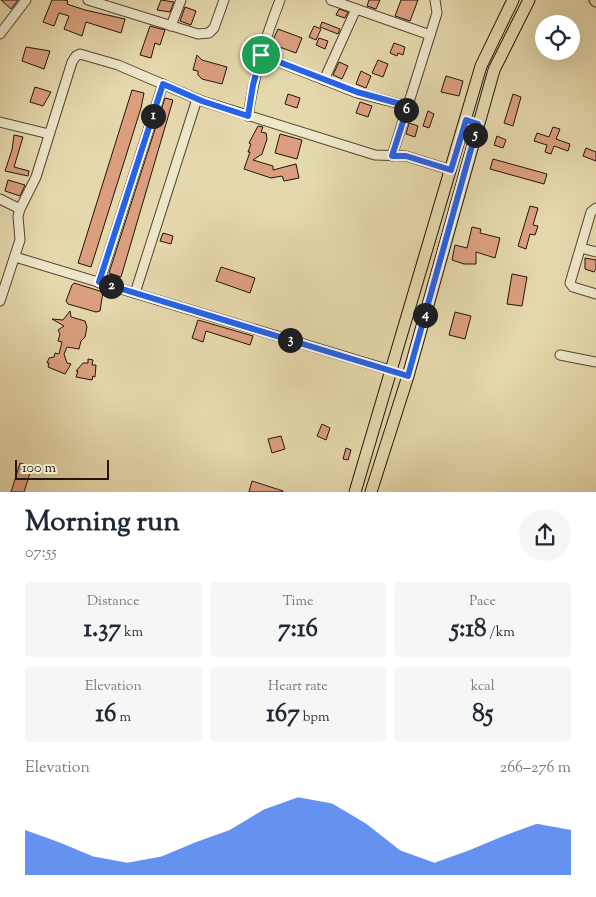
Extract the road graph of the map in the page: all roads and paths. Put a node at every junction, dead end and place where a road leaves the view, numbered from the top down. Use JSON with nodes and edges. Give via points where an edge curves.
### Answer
{"nodes":[{"id":1,"x":26,"y":0,"type":"edge"},
{"id":2,"x":88,"y":0,"type":"edge"},
{"id":3,"x":181,"y":0,"type":"edge"},
{"id":4,"x":224,"y":0,"type":"edge"},
{"id":5,"x":280,"y":0,"type":"edge"},
{"id":6,"x":331,"y":0,"type":"edge"},
{"id":7,"x":435,"y":0,"type":"edge"},
{"id":8,"x":513,"y":0,"type":"edge"},
{"id":9,"x":529,"y":0,"type":"edge"},
{"id":10,"x":507,"y":6,"type":"edge"},
{"id":11,"x":356,"y":9,"type":"junction"},
{"id":12,"x":171,"y":26,"type":"junction"},
{"id":13,"x":0,"y":34,"type":"edge"},
{"id":14,"x":430,"y":35,"type":"junction"},
{"id":15,"x":261,"y":55,"type":"junction"},
{"id":16,"x":324,"y":80,"type":"junction"},
{"id":17,"x":163,"y":84,"type":"junction"},
{"id":18,"x":197,"y":99,"type":"junction"},
{"id":19,"x":408,"y":106,"type":"junction"},
{"id":20,"x":248,"y":116,"type":"junction"},
{"id":21,"x":466,"y":120,"type":"junction"},
{"id":22,"x":0,"y":122,"type":"edge"},
{"id":23,"x":478,"y":124,"type":"junction"},
{"id":24,"x":49,"y":134,"type":"junction"},
{"id":25,"x":392,"y":156,"type":"junction"},
{"id":26,"x":451,"y":170,"type":"junction"},
{"id":27,"x":0,"y":198,"type":"edge"},
{"id":28,"x":20,"y":208,"type":"junction"},
{"id":29,"x":596,"y":208,"type":"edge"},
{"id":30,"x":580,"y":248,"type":"junction"},
{"id":31,"x":596,"y":252,"type":"edge"},
{"id":32,"x":15,"y":257,"type":"junction"},
{"id":33,"x":99,"y":282,"type":"junction"},
{"id":34,"x":135,"y":293,"type":"junction"},
{"id":35,"x":596,"y":294,"type":"edge"},
{"id":36,"x":0,"y":302,"type":"edge"},
{"id":37,"x":560,"y":355,"type":"dead end"},
{"id":38,"x":596,"y":362,"type":"edge"},
{"id":39,"x":393,"y":371,"type":"junction"},
{"id":40,"x":408,"y":376,"type":"junction"},
{"id":41,"x":355,"y":492,"type":"edge"},
{"id":42,"x":371,"y":492,"type":"edge"}],
"edges":[{"from":1,"to":13,"type":"street"},
{"from":2,"to":12,"type":"street"},
{"from":3,"to":12,"type":"street"},
{"from":4,"to":12,"type":"street","via":[[209,33],[198,34]]},
{"from":5,"to":15,"type":"street"},
{"from":6,"to":11,"type":"street"},
{"from":7,"to":14,"type":"street","via":[[437,13]]},
{"from":8,"to":10,"type":"main road"},
{"from":9,"to":23,"type":"main road","via":[[494,70]]},
{"from":10,"to":21,"type":"main road","via":[[481,66]]},
{"from":11,"to":14,"type":"street"},
{"from":11,"to":16,"type":"street"},
{"from":14,"to":19,"type":"street"},
{"from":15,"to":16,"type":"street"},
{"from":15,"to":20,"type":"street"},
{"from":16,"to":19,"type":"street"},
{"from":17,"to":18,"type":"street"},
{"from":17,"to":24,"type":"street","via":[[118,65],[80,54],[76,56]]},
{"from":17,"to":33,"type":"street"},
{"from":18,"to":20,"type":"street"},
{"from":18,"to":34,"type":"street"},
{"from":19,"to":25,"type":"street"},
{"from":20,"to":25,"type":"street","via":[[375,155]]},
{"from":21,"to":23,"type":"main road"},
{"from":21,"to":26,"type":"main road"},
{"from":22,"to":24,"type":"street"},
{"from":23,"to":40,"type":"main road"},
{"from":24,"to":28,"type":"street","via":[[36,177]]},
{"from":25,"to":26,"type":"street","via":[[406,156]]},
{"from":26,"to":39,"type":"main road"},
{"from":27,"to":28,"type":"street"},
{"from":28,"to":32,"type":"street","via":[[20,240]]},
{"from":29,"to":30,"type":"street","via":[[591,212]]},
{"from":30,"to":31,"type":"street"},
{"from":30,"to":35,"type":"street","via":[[570,284]]},
{"from":32,"to":33,"type":"street"},
{"from":32,"to":36,"type":"street"},
{"from":33,"to":34,"type":"street"},
{"from":34,"to":39,"type":"street"},
{"from":37,"to":38,"type":"street"},
{"from":39,"to":40,"type":"main road"},
{"from":39,"to":41,"type":"main road"},
{"from":40,"to":42,"type":"main road"}]}
